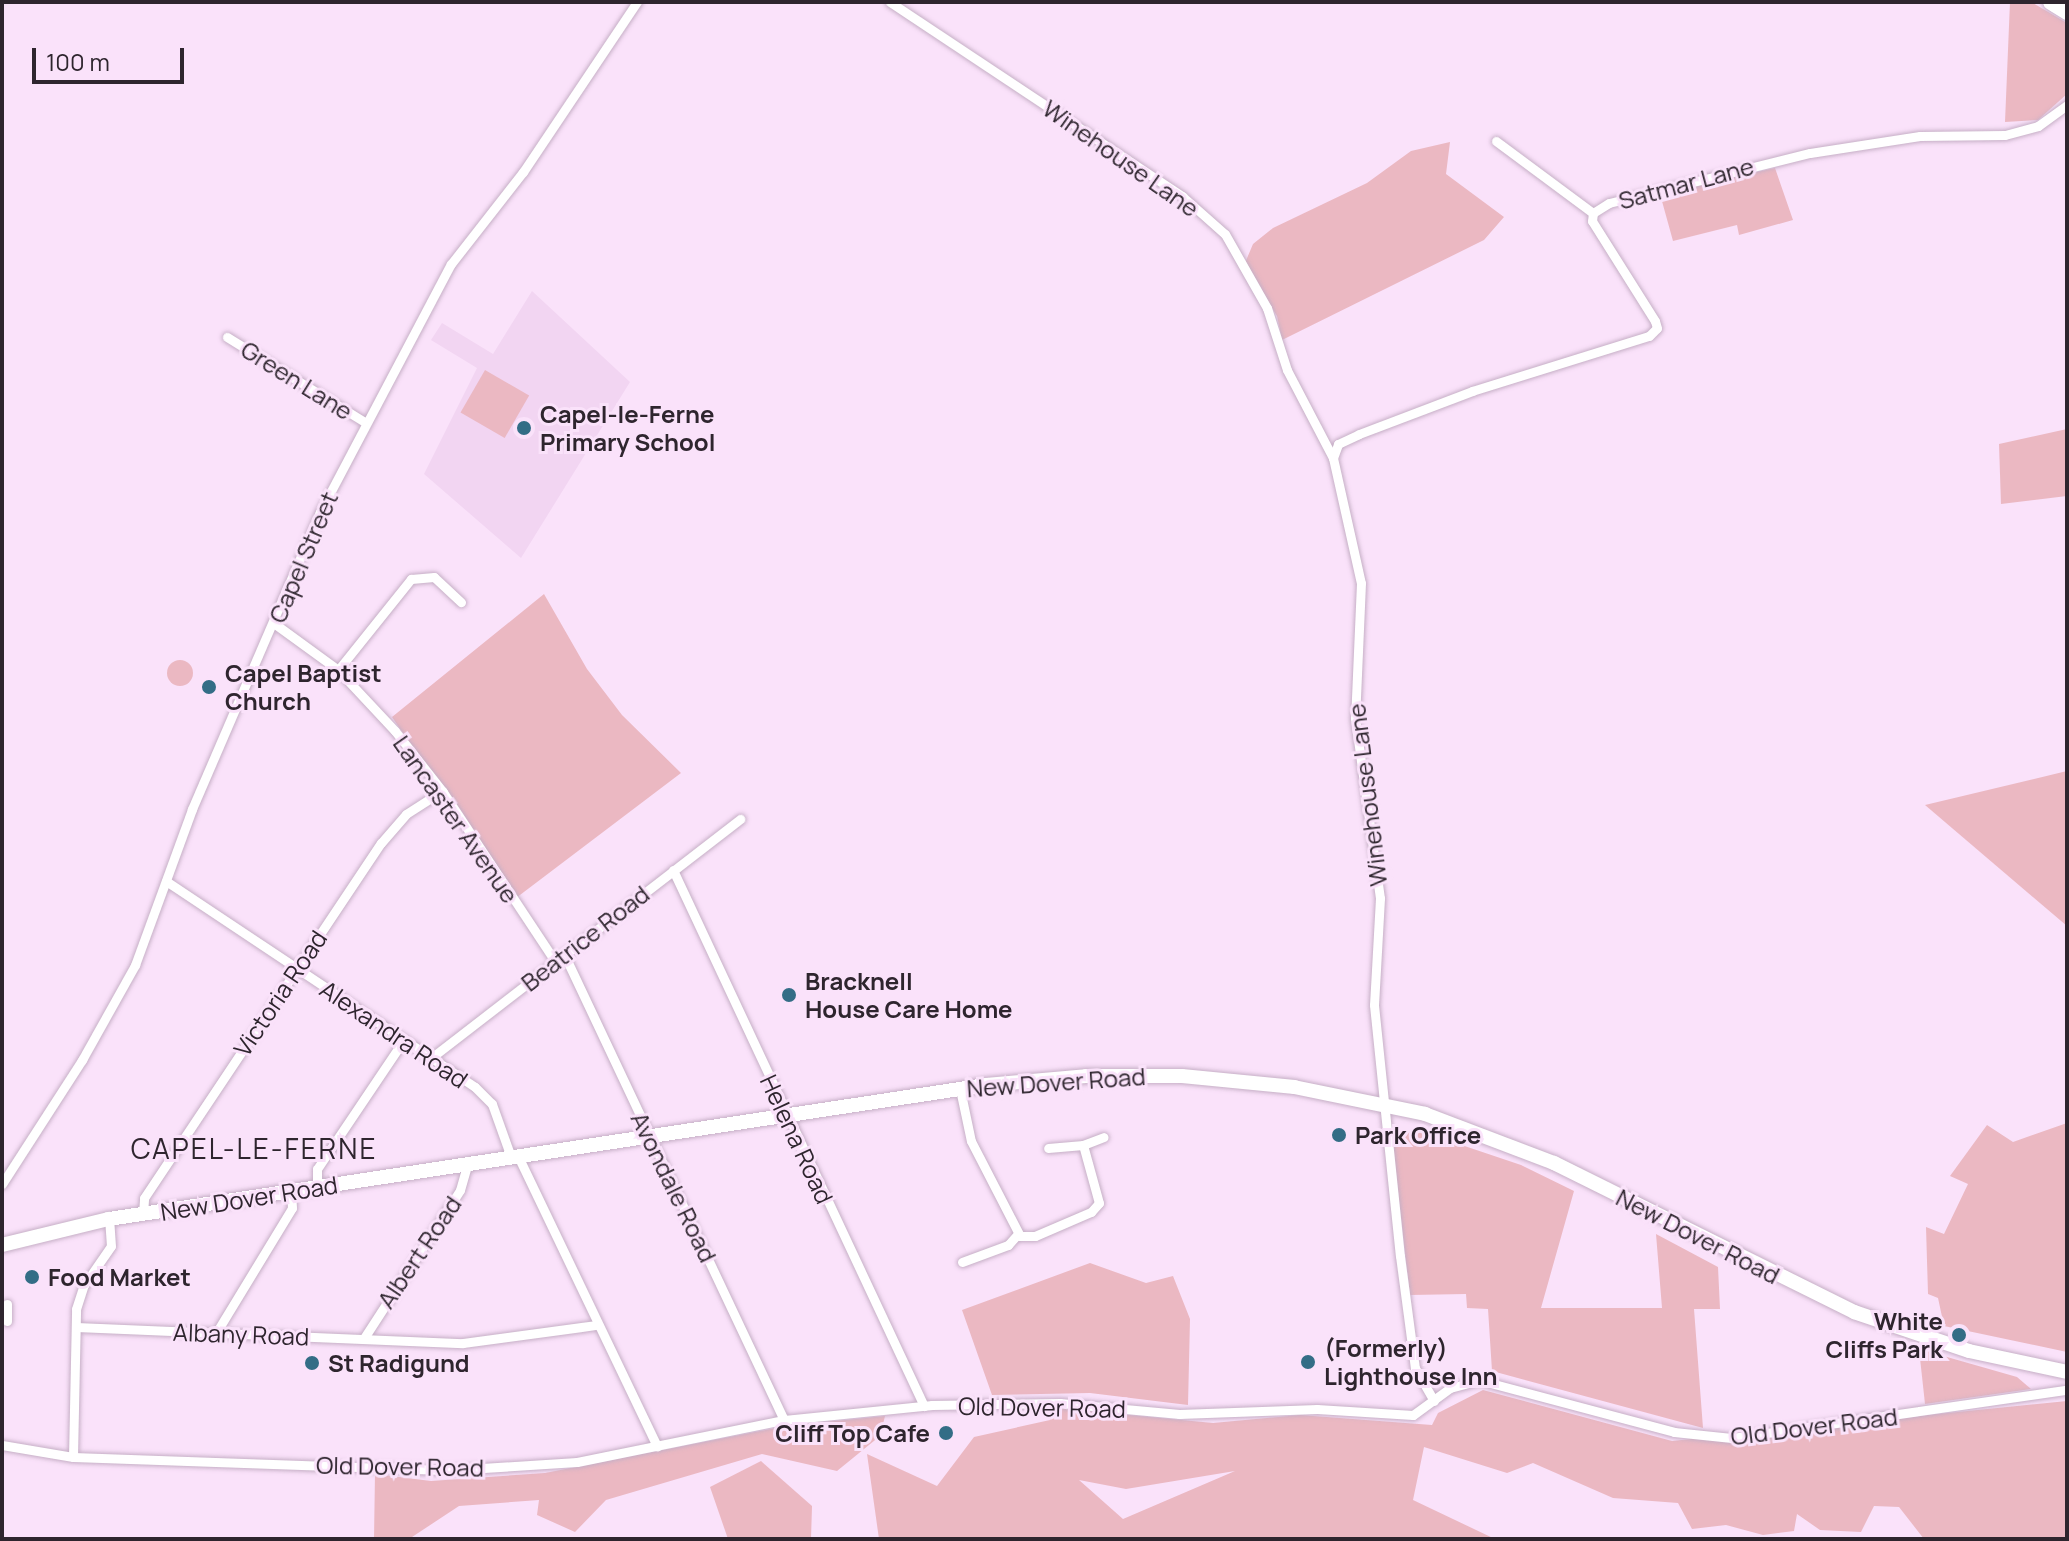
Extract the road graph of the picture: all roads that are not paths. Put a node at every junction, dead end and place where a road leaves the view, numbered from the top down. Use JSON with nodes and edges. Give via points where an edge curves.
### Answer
{"nodes":[{"id":1,"x":637,"y":2,"type":"edge"},
{"id":2,"x":890,"y":2,"type":"edge"},
{"id":3,"x":2051,"y":2,"type":"edge"},
{"id":4,"x":2067,"y":12,"type":"edge"},
{"id":5,"x":2067,"y":105,"type":"edge"},
{"id":6,"x":1496,"y":141,"type":"dead end"},
{"id":7,"x":1593,"y":213,"type":"junction"},
{"id":8,"x":227,"y":337,"type":"dead end"},
{"id":9,"x":366,"y":423,"type":"junction"},
{"id":10,"x":1333,"y":458,"type":"junction"},
{"id":11,"x":461,"y":602,"type":"dead end"},
{"id":12,"x":275,"y":624,"type":"junction"},
{"id":13,"x":338,"y":670,"type":"junction"},
{"id":14,"x":442,"y":791,"type":"junction"},
{"id":15,"x":740,"y":819,"type":"dead end"},
{"id":16,"x":673,"y":870,"type":"junction"},
{"id":17,"x":166,"y":881,"type":"junction"},
{"id":18,"x":559,"y":957,"type":"junction"},
{"id":19,"x":296,"y":968,"type":"junction"},
{"id":20,"x":403,"y":1041,"type":"junction"},
{"id":21,"x":431,"y":1058,"type":"junction"},
{"id":22,"x":960,"y":1089,"type":"junction"},
{"id":23,"x":1386,"y":1105,"type":"junction"},
{"id":24,"x":785,"y":1114,"type":"junction"},
{"id":25,"x":651,"y":1137,"type":"junction"},
{"id":26,"x":1104,"y":1137,"type":"dead end"},
{"id":27,"x":1083,"y":1145,"type":"junction"},
{"id":28,"x":1048,"y":1148,"type":"dead end"},
{"id":29,"x":514,"y":1157,"type":"junction"},
{"id":30,"x":467,"y":1165,"type":"junction"},
{"id":31,"x":2,"y":1184,"type":"edge"},
{"id":32,"x":317,"y":1188,"type":"junction"},
{"id":33,"x":291,"y":1191,"type":"junction"},
{"id":34,"x":143,"y":1214,"type":"junction"},
{"id":35,"x":109,"y":1219,"type":"junction"},
{"id":36,"x":1017,"y":1235,"type":"junction"},
{"id":37,"x":2,"y":1245,"type":"edge"},
{"id":38,"x":962,"y":1262,"type":"dead end"},
{"id":39,"x":597,"y":1325,"type":"junction"},
{"id":40,"x":76,"y":1327,"type":"junction"},
{"id":41,"x":216,"y":1333,"type":"junction"},
{"id":42,"x":364,"y":1338,"type":"junction"},
{"id":43,"x":2067,"y":1372,"type":"edge"},
{"id":44,"x":2067,"y":1390,"type":"edge"},
{"id":45,"x":1434,"y":1401,"type":"junction"},
{"id":46,"x":924,"y":1406,"type":"junction"},
{"id":47,"x":784,"y":1420,"type":"junction"},
{"id":48,"x":2,"y":1445,"type":"edge"},
{"id":49,"x":657,"y":1446,"type":"junction"},
{"id":50,"x":73,"y":1457,"type":"junction"}],
"edges":[{"from":1,"to":9,"type":"street","name":"Capel Street","via":[[523,172],[459,249]]},
{"from":2,"to":10,"type":"street","name":"Winehouse Lane","via":[[1182,196],[1225,234],[1267,308],[1287,370]]},
{"from":3,"to":4,"type":"highway"},
{"from":5,"to":7,"type":"street","name":"Satmar Lane","via":[[2038,126],[2005,135],[1920,136],[1810,153],[1609,203]]},
{"from":6,"to":7,"type":"street"},
{"from":7,"to":10,"type":"street","name":"Satmar Lane","via":[[1592,221],[1655,321],[1657,328],[1649,336],[1472,391],[1359,434],[1338,444]]},
{"from":8,"to":9,"type":"street","name":"Green Lane"},
{"from":9,"to":12,"type":"street","name":"Capel Street","via":[[320,512]]},
{"from":10,"to":23,"type":"street","name":"Winehouse Lane","via":[[1361,583],[1355,718],[1380,898],[1374,1005]]},
{"from":11,"to":13,"type":"street","via":[[434,577],[411,579]]},
{"from":12,"to":13,"type":"street","name":"Lancaster Avenue"},
{"from":12,"to":17,"type":"street","name":"Capel Street","via":[[192,809]]},
{"from":13,"to":14,"type":"street","name":"Lancaster Avenue"},
{"from":14,"to":18,"type":"street","name":"Lancaster Avenue"},
{"from":14,"to":19,"type":"street","name":"Victoria Road","via":[[394,826]]},
{"from":15,"to":16,"type":"street","name":"Beatrice Road"},
{"from":16,"to":18,"type":"street","name":"Beatrice Road"},
{"from":16,"to":24,"type":"street","name":"Helena Road"},
{"from":17,"to":19,"type":"street","name":"Alexandra Road"},
{"from":17,"to":31,"type":"street","name":"Capel Street","via":[[141,953],[108,1017]]},
{"from":18,"to":21,"type":"street","name":"Beatrice Road"},
{"from":18,"to":25,"type":"street","name":"Avondale Road"},
{"from":19,"to":20,"type":"street","name":"Alexandra Road"},
{"from":19,"to":34,"type":"street","name":"Victoria Road","via":[[142,1201]]},
{"from":20,"to":21,"type":"street","name":"Alexandra Road"},
{"from":20,"to":32,"type":"street","via":[[317,1169]]},
{"from":21,"to":29,"type":"street","name":"Alexandra Road","via":[[489,1100]]},
{"from":22,"to":23,"type":"main road","name":"New Dover Road","via":[[1057,1078],[1182,1076],[1294,1087]]},
{"from":22,"to":24,"type":"main road","name":"New Dover Road"},
{"from":22,"to":36,"type":"street","via":[[968,1134]]},
{"from":23,"to":43,"type":"main road","name":"New Dover Road","via":[[1462,1127],[1554,1163],[1854,1312],[1969,1351]]},
{"from":23,"to":45,"type":"street","name":"Winehouse Lane","via":[[1415,1368]]},
{"from":24,"to":25,"type":"main road","name":"New Dover Road"},
{"from":24,"to":46,"type":"street","name":"Helena Road"},
{"from":25,"to":29,"type":"main road","name":"New Dover Road"},
{"from":25,"to":47,"type":"street","name":"Avondale Road"},
{"from":26,"to":27,"type":"street"},
{"from":27,"to":28,"type":"street"},
{"from":27,"to":36,"type":"street","via":[[1098,1206],[1035,1236]]},
{"from":29,"to":30,"type":"main road","name":"New Dover Road"},
{"from":29,"to":39,"type":"street","name":"Alexandra Road"},
{"from":30,"to":32,"type":"main road","name":"New Dover Road"},
{"from":30,"to":42,"type":"street","name":"Albert Road","via":[[460,1190]]},
{"from":32,"to":33,"type":"main road","name":"New Dover Road"},
{"from":33,"to":34,"type":"main road","name":"New Dover Road"},
{"from":33,"to":41,"type":"street","via":[[292,1208],[217,1323]]},
{"from":34,"to":35,"type":"main road","name":"New Dover Road"},
{"from":35,"to":37,"type":"main road","name":"New Dover Road"},
{"from":35,"to":40,"type":"street","via":[[111,1246],[82,1290]]},
{"from":36,"to":38,"type":"street","via":[[1008,1245]]},
{"from":39,"to":42,"type":"street","name":"Albany Road","via":[[479,1342]]},
{"from":39,"to":49,"type":"street","name":"Alexandra Road"},
{"from":40,"to":41,"type":"street","name":"Albany Road"},
{"from":40,"to":50,"type":"street"},
{"from":41,"to":42,"type":"street","name":"Albany Road"},
{"from":44,"to":45,"type":"street","name":"Old Dover Road","via":[[1732,1438],[1651,1427],[1489,1381],[1460,1384]]},
{"from":45,"to":46,"type":"street","name":"Old Dover Road","via":[[1423,1411],[1406,1415],[1317,1409],[1179,1414],[1060,1403]]},
{"from":46,"to":47,"type":"street","name":"Old Dover Road"},
{"from":47,"to":49,"type":"street","name":"Old Dover Road"},
{"from":48,"to":50,"type":"street","name":"Old Dover Road"},
{"from":49,"to":50,"type":"street","name":"Old Dover Road","via":[[577,1462],[451,1470]]}]}
